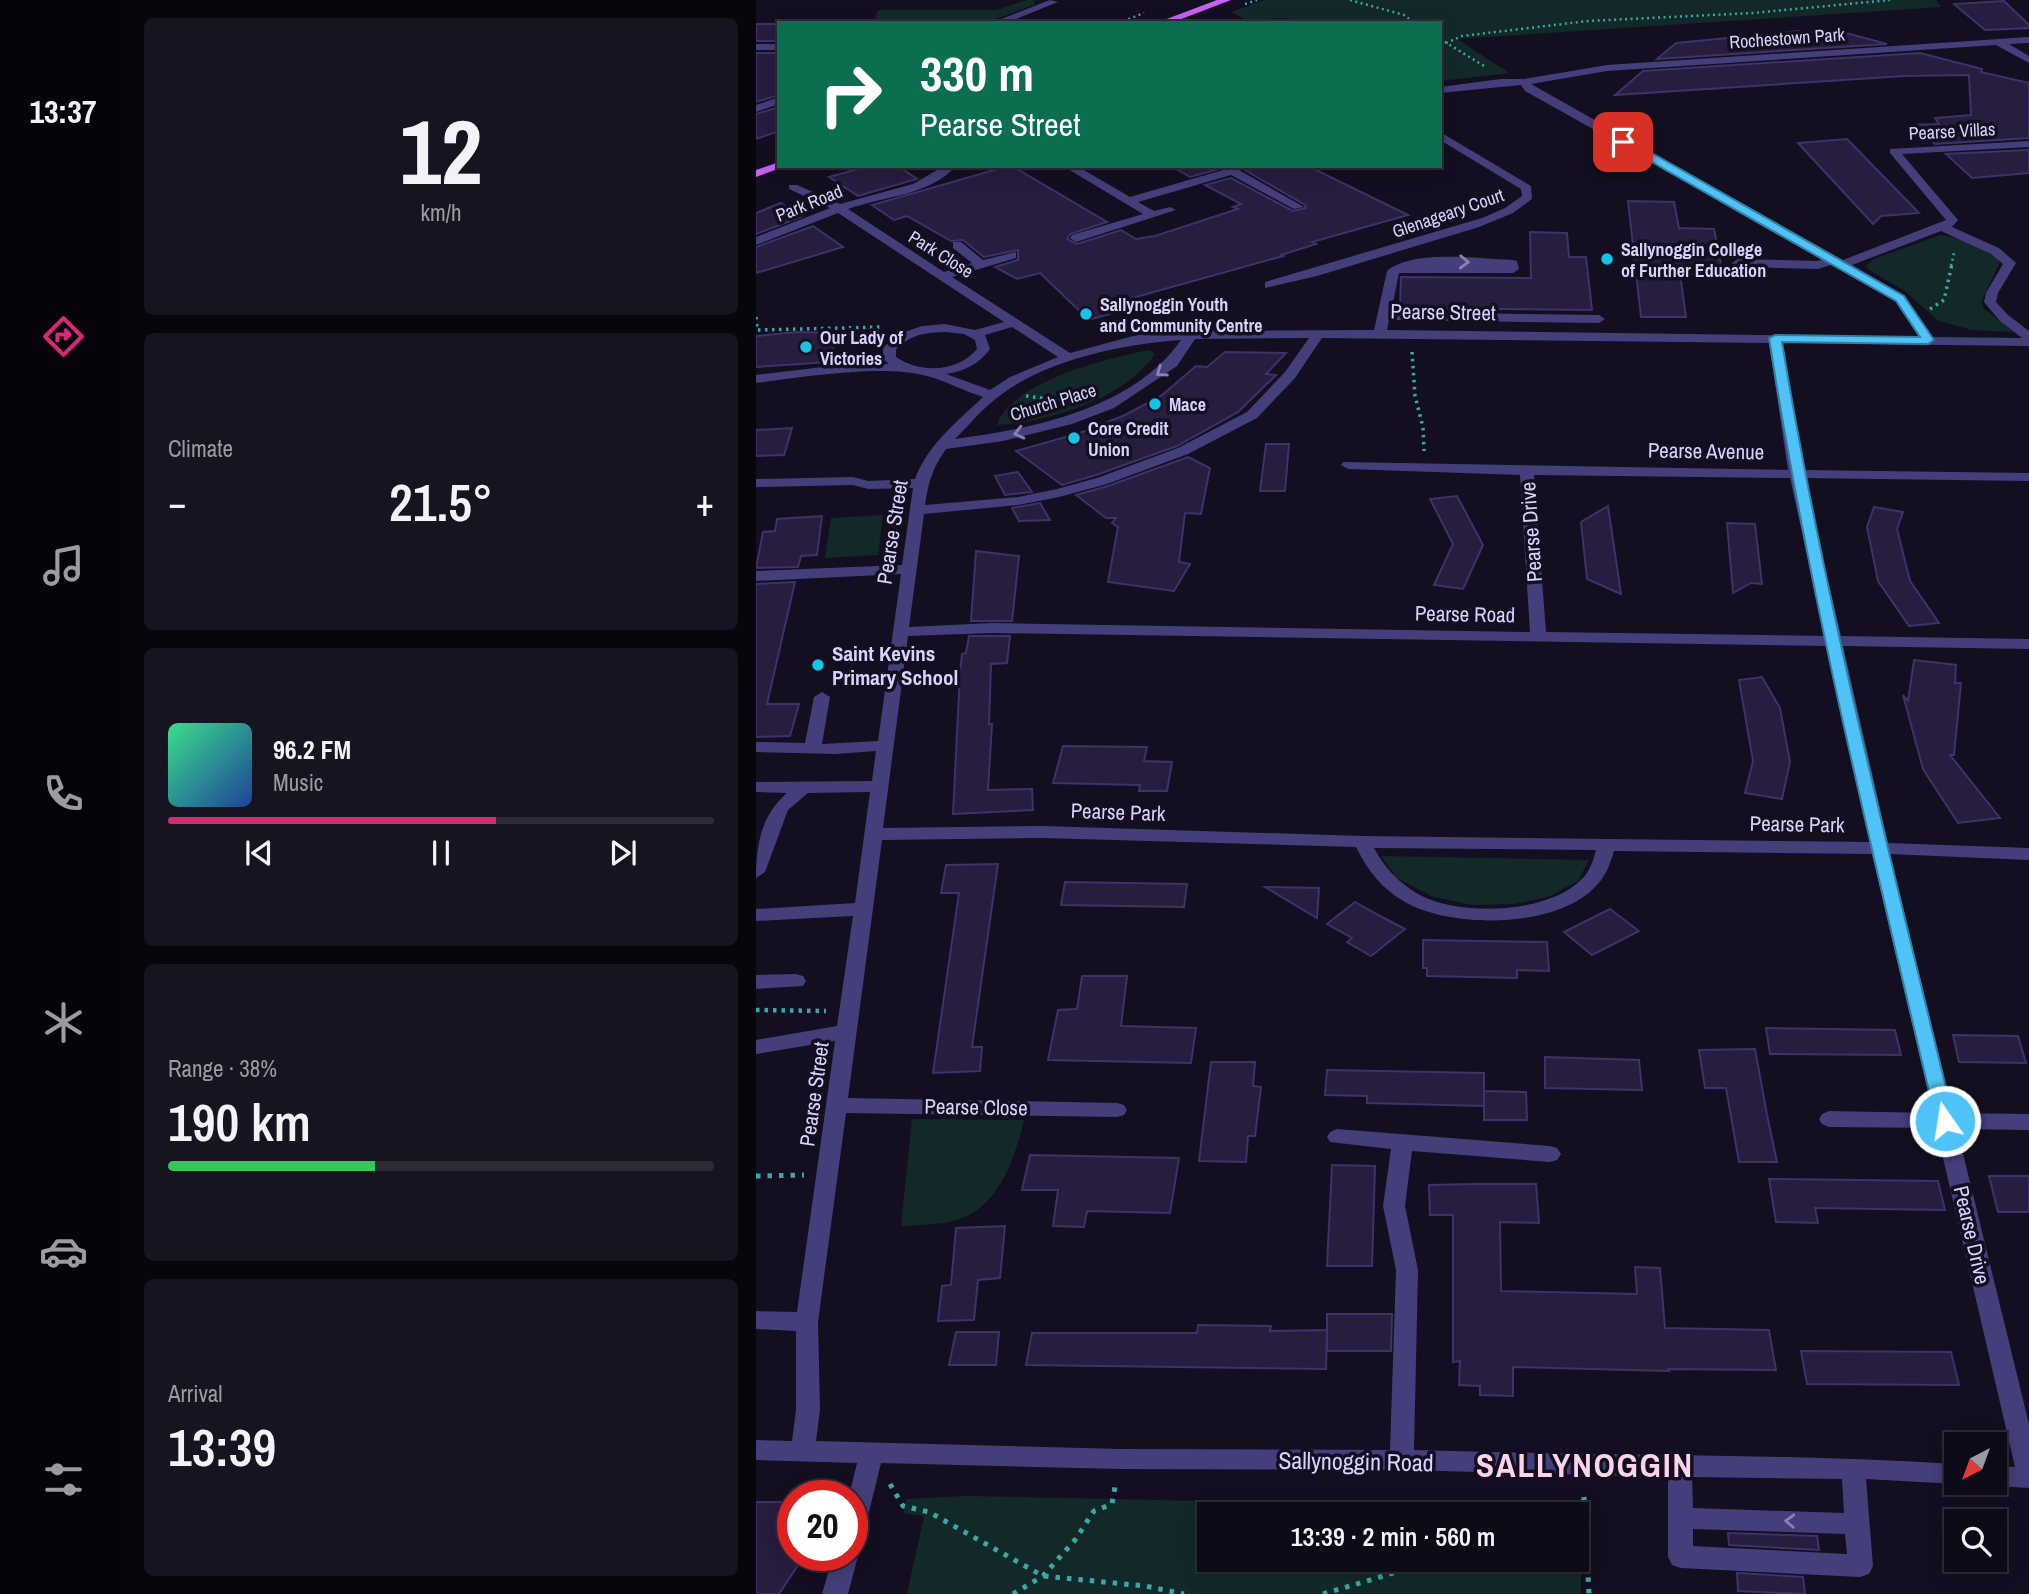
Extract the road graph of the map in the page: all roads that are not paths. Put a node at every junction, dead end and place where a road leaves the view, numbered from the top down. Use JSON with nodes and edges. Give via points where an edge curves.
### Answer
{"nodes":[{"id":1,"x":1226,"y":0,"type":"edge"},
{"id":2,"x":1053,"y":2,"type":"dead end"},
{"id":3,"x":1001,"y":21,"type":"edge"},
{"id":4,"x":1167,"y":21,"type":"edge"},
{"id":5,"x":2029,"y":40,"type":"edge"},
{"id":6,"x":1998,"y":42,"type":"junction"},
{"id":7,"x":756,"y":47,"type":"edge"},
{"id":8,"x":777,"y":47,"type":"edge"},
{"id":9,"x":2029,"y":60,"type":"edge"},
{"id":10,"x":1524,"y":82,"type":"junction"},
{"id":11,"x":1442,"y":90,"type":"edge"},
{"id":12,"x":777,"y":101,"type":"edge"},
{"id":13,"x":756,"y":108,"type":"edge"},
{"id":14,"x":1442,"y":136,"type":"edge"},
{"id":15,"x":2029,"y":144,"type":"edge"},
{"id":16,"x":777,"y":166,"type":"edge"},
{"id":17,"x":949,"y":168,"type":"edge"},
{"id":18,"x":1071,"y":168,"type":"edge"},
{"id":19,"x":1228,"y":169,"type":"edge"},
{"id":20,"x":756,"y":174,"type":"edge"},
{"id":21,"x":793,"y":187,"type":"dead end"},
{"id":22,"x":1128,"y":201,"type":"junction"},
{"id":23,"x":1298,"y":207,"type":"dead end"},
{"id":24,"x":839,"y":209,"type":"junction"},
{"id":25,"x":1170,"y":210,"type":"dead end"},
{"id":26,"x":1153,"y":215,"type":"junction"},
{"id":27,"x":1943,"y":228,"type":"junction"},
{"id":28,"x":1076,"y":238,"type":"dead end"},
{"id":29,"x":756,"y":241,"type":"edge"},
{"id":30,"x":957,"y":245,"type":"dead end"},
{"id":31,"x":1012,"y":255,"type":"dead end"},
{"id":32,"x":1838,"y":262,"type":"junction"},
{"id":33,"x":980,"y":264,"type":"junction"},
{"id":34,"x":1397,"y":269,"type":"junction"},
{"id":35,"x":1746,"y":271,"type":"dead end"},
{"id":36,"x":942,"y":276,"type":"junction"},
{"id":37,"x":1269,"y":285,"type":"dead end"},
{"id":38,"x":1385,"y":316,"type":"junction"},
{"id":39,"x":1599,"y":319,"type":"dead end"},
{"id":40,"x":1016,"y":322,"type":"junction"},
{"id":41,"x":1148,"y":324,"type":"dead end"},
{"id":42,"x":975,"y":334,"type":"junction"},
{"id":43,"x":1318,"y":334,"type":"junction"},
{"id":44,"x":1380,"y":334,"type":"junction"},
{"id":45,"x":1191,"y":335,"type":"junction"},
{"id":46,"x":1160,"y":337,"type":"junction"},
{"id":47,"x":2029,"y":337,"type":"edge"},
{"id":48,"x":1775,"y":338,"type":"junction"},
{"id":49,"x":1928,"y":340,"type":"junction"},
{"id":50,"x":2029,"y":342,"type":"edge"},
{"id":51,"x":1068,"y":358,"type":"junction"},
{"id":52,"x":904,"y":368,"type":"junction"},
{"id":53,"x":928,"y":371,"type":"junction"},
{"id":54,"x":756,"y":379,"type":"edge"},
{"id":55,"x":997,"y":392,"type":"junction"},
{"id":56,"x":941,"y":445,"type":"junction"},
{"id":57,"x":1348,"y":466,"type":"dead end"},
{"id":58,"x":1527,"y":470,"type":"junction"},
{"id":59,"x":1797,"y":473,"type":"junction"},
{"id":60,"x":2029,"y":477,"type":"edge"},
{"id":61,"x":756,"y":483,"type":"edge"},
{"id":62,"x":921,"y":483,"type":"junction"},
{"id":63,"x":917,"y":510,"type":"junction"},
{"id":64,"x":909,"y":569,"type":"junction"},
{"id":65,"x":756,"y":576,"type":"edge"},
{"id":66,"x":900,"y":632,"type":"junction"},
{"id":67,"x":1538,"y":636,"type":"junction"},
{"id":68,"x":1835,"y":640,"type":"junction"},
{"id":69,"x":2029,"y":644,"type":"edge"},
{"id":70,"x":822,"y":697,"type":"dead end"},
{"id":71,"x":885,"y":745,"type":"junction"},
{"id":72,"x":756,"y":747,"type":"edge"},
{"id":73,"x":813,"y":748,"type":"junction"},
{"id":74,"x":880,"y":786,"type":"junction"},
{"id":75,"x":756,"y":787,"type":"edge"},
{"id":76,"x":803,"y":788,"type":"junction"},
{"id":77,"x":873,"y":834,"type":"junction"},
{"id":78,"x":1362,"y":842,"type":"junction"},
{"id":79,"x":1606,"y":845,"type":"junction"},
{"id":80,"x":1880,"y":848,"type":"junction"},
{"id":81,"x":2029,"y":854,"type":"edge"},
{"id":82,"x":756,"y":872,"type":"edge"},
{"id":83,"x":861,"y":909,"type":"junction"},
{"id":84,"x":756,"y":912,"type":"edge"},
{"id":85,"x":796,"y":981,"type":"dead end"},
{"id":86,"x":756,"y":982,"type":"edge"},
{"id":87,"x":845,"y":1032,"type":"junction"},
{"id":88,"x":756,"y":1047,"type":"edge"},
{"id":89,"x":835,"y":1105,"type":"junction"},
{"id":90,"x":1117,"y":1110,"type":"dead end"},
{"id":91,"x":1829,"y":1119,"type":"dead end"},
{"id":92,"x":1945,"y":1121,"type":"junction"},
{"id":93,"x":2029,"y":1122,"type":"edge"},
{"id":94,"x":1337,"y":1137,"type":"dead end"},
{"id":95,"x":1403,"y":1142,"type":"junction"},
{"id":96,"x":1550,"y":1154,"type":"dead end"},
{"id":97,"x":756,"y":1320,"type":"edge"},
{"id":98,"x":807,"y":1322,"type":"junction"},
{"id":99,"x":756,"y":1450,"type":"edge"},
{"id":100,"x":803,"y":1451,"type":"junction"},
{"id":101,"x":872,"y":1452,"type":"junction"},
{"id":102,"x":1402,"y":1460,"type":"junction"},
{"id":103,"x":1680,"y":1466,"type":"junction"},
{"id":104,"x":1853,"y":1468,"type":"junction"},
{"id":105,"x":1944,"y":1473,"type":"edge"},
{"id":106,"x":2007,"y":1476,"type":"edge"},
{"id":107,"x":2029,"y":1476,"type":"edge"},
{"id":108,"x":865,"y":1480,"type":"edge"},
{"id":109,"x":1682,"y":1518,"type":"junction"},
{"id":110,"x":1858,"y":1524,"type":"junction"},
{"id":111,"x":841,"y":1571,"type":"edge"},
{"id":112,"x":835,"y":1594,"type":"edge"}],
"edges":[{"from":1,"to":4,"type":"main road"},
{"from":2,"to":3,"type":"street"},
{"from":5,"to":6,"type":"street","name":"Rochestown Park"},
{"from":6,"to":9,"type":"street"},
{"from":6,"to":10,"type":"street","name":"Rochestown Park","via":[[1607,68]]},
{"from":7,"to":8,"type":"street"},
{"from":10,"to":11,"type":"street"},
{"from":10,"to":32,"type":"street","via":[[1529,89]]},
{"from":12,"to":13,"type":"street"},
{"from":14,"to":37,"type":"street","name":"Glenageary Court","via":[[1527,188],[1528,197],[1499,216]]},
{"from":15,"to":27,"type":"street","name":"Pearse Villas","via":[[1894,151],[1952,220]]},
{"from":16,"to":20,"type":"main road"},
{"from":17,"to":24,"type":"street","name":"Park Road","via":[[926,183]]},
{"from":18,"to":22,"type":"street"},
{"from":19,"to":22,"type":"street"},
{"from":19,"to":23,"type":"street"},
{"from":21,"to":24,"type":"street","name":"Park Close"},
{"from":22,"to":26,"type":"street"},
{"from":24,"to":29,"type":"street","name":"Park Road"},
{"from":24,"to":36,"type":"street","name":"Park Close"},
{"from":25,"to":26,"type":"street"},
{"from":26,"to":28,"type":"street"},
{"from":27,"to":32,"type":"street"},
{"from":27,"to":47,"type":"street","via":[[1995,251],[2010,263],[1990,302]]},
{"from":30,"to":33,"type":"street"},
{"from":31,"to":33,"type":"street"},
{"from":32,"to":35,"type":"street"},
{"from":32,"to":49,"type":"street","via":[[1900,299]]},
{"from":33,"to":36,"type":"street"},
{"from":34,"to":34,"type":"street","one_way":true,"via":[[1423,261],[1513,264],[1513,269]]},
{"from":34,"to":38,"type":"street"},
{"from":36,"to":40,"type":"street","name":"Park Close"},
{"from":38,"to":39,"type":"street"},
{"from":38,"to":44,"type":"street"},
{"from":40,"to":42,"type":"street"},
{"from":40,"to":51,"type":"street","name":"Park Close"},
{"from":41,"to":46,"type":"street"},
{"from":42,"to":52,"type":"street","via":[[957,328],[910,333],[889,348],[890,359]]},
{"from":42,"to":53,"type":"street","via":[[984,349],[975,359],[955,368]]},
{"from":43,"to":44,"type":"street","name":"Pearse Street"},
{"from":43,"to":45,"type":"street","name":"Pearse Street"},
{"from":43,"to":63,"type":"street","via":[[1290,375],[1252,415],[1183,451],[1048,495]]},
{"from":44,"to":48,"type":"street","name":"Pearse Street"},
{"from":45,"to":46,"type":"street","name":"Pearse Street"},
{"from":45,"to":56,"type":"street","name":"Church Place","one_way":true,"via":[[1172,363],[1131,393],[1075,418],[1003,437]]},
{"from":46,"to":51,"type":"street","name":"Pearse Street"},
{"from":48,"to":49,"type":"street","name":"Pearse Street"},
{"from":48,"to":59,"type":"street","name":"Pearse Drive"},
{"from":49,"to":50,"type":"street","name":"Pearse Street"},
{"from":51,"to":55,"type":"street","name":"Pearse Street"},
{"from":52,"to":53,"type":"street"},
{"from":52,"to":54,"type":"street"},
{"from":53,"to":55,"type":"street","via":[[964,387]]},
{"from":55,"to":56,"type":"street","name":"Pearse Street"},
{"from":56,"to":62,"type":"street","name":"Pearse Street"},
{"from":57,"to":58,"type":"street","name":"Pearse Avenue"},
{"from":58,"to":59,"type":"street","name":"Pearse Avenue"},
{"from":58,"to":67,"type":"street","name":"Pearse Drive"},
{"from":59,"to":60,"type":"street","name":"Pearse Avenue"},
{"from":59,"to":68,"type":"street","name":"Pearse Drive"},
{"from":61,"to":62,"type":"street"},
{"from":62,"to":63,"type":"street","name":"Pearse Street"},
{"from":63,"to":64,"type":"street","name":"Pearse Street"},
{"from":64,"to":65,"type":"street"},
{"from":64,"to":66,"type":"street","name":"Pearse Street"},
{"from":66,"to":67,"type":"street","name":"Pearse Road","via":[[992,628]]},
{"from":66,"to":71,"type":"street","name":"Pearse Street"},
{"from":67,"to":68,"type":"street","name":"Pearse Road"},
{"from":68,"to":69,"type":"street","name":"Pearse Road"},
{"from":68,"to":80,"type":"street","name":"Pearse Drive"},
{"from":70,"to":73,"type":"street"},
{"from":71,"to":73,"type":"street"},
{"from":71,"to":74,"type":"street","name":"Pearse Street"},
{"from":72,"to":73,"type":"street"},
{"from":74,"to":76,"type":"street"},
{"from":74,"to":77,"type":"street","name":"Pearse Street"},
{"from":75,"to":76,"type":"street"},
{"from":76,"to":82,"type":"street","via":[[779,808]]},
{"from":77,"to":78,"type":"street","name":"Pearse Park","via":[[1043,832]]},
{"from":77,"to":83,"type":"street","name":"Pearse Street"},
{"from":78,"to":79,"type":"street","name":"Pearse Park"},
{"from":78,"to":79,"type":"street","via":[[1377,872],[1400,891],[1438,909],[1482,916],[1522,912],[1578,892],[1596,873]]},
{"from":79,"to":80,"type":"street","name":"Pearse Park"},
{"from":80,"to":81,"type":"street","name":"Pearse Park"},
{"from":80,"to":92,"type":"street","name":"Pearse Drive"},
{"from":83,"to":84,"type":"street"},
{"from":83,"to":87,"type":"street","name":"Pearse Street"},
{"from":85,"to":86,"type":"street"},
{"from":87,"to":88,"type":"street"},
{"from":87,"to":89,"type":"street","name":"Pearse Street"},
{"from":89,"to":90,"type":"street","name":"Pearse Close"},
{"from":89,"to":98,"type":"street","name":"Pearse Street"},
{"from":91,"to":92,"type":"street"},
{"from":92,"to":93,"type":"street"},
{"from":92,"to":107,"type":"street","name":"Pearse Drive"},
{"from":94,"to":95,"type":"street"},
{"from":95,"to":96,"type":"street"},
{"from":95,"to":102,"type":"street","via":[[1394,1206],[1407,1270]]},
{"from":97,"to":98,"type":"street"},
{"from":98,"to":100,"type":"street","name":"Pearse Street","via":[[808,1410]]},
{"from":99,"to":100,"type":"street","name":"Sallynoggin Road"},
{"from":100,"to":101,"type":"street","name":"Sallynoggin Road"},
{"from":101,"to":102,"type":"street","name":"Sallynoggin Road"},
{"from":101,"to":108,"type":"street"},
{"from":102,"to":103,"type":"street","name":"Sallynoggin Road"},
{"from":103,"to":104,"type":"street","name":"Sallynoggin Road"},
{"from":103,"to":109,"type":"street"},
{"from":104,"to":105,"type":"street","name":"Sallynoggin Road"},
{"from":104,"to":110,"type":"street"},
{"from":106,"to":107,"type":"street"},
{"from":110,"to":109,"type":"street","one_way":true},
{"from":109,"to":110,"type":"street","via":[[1681,1557],[1860,1566]]},
{"from":111,"to":112,"type":"street"}]}
